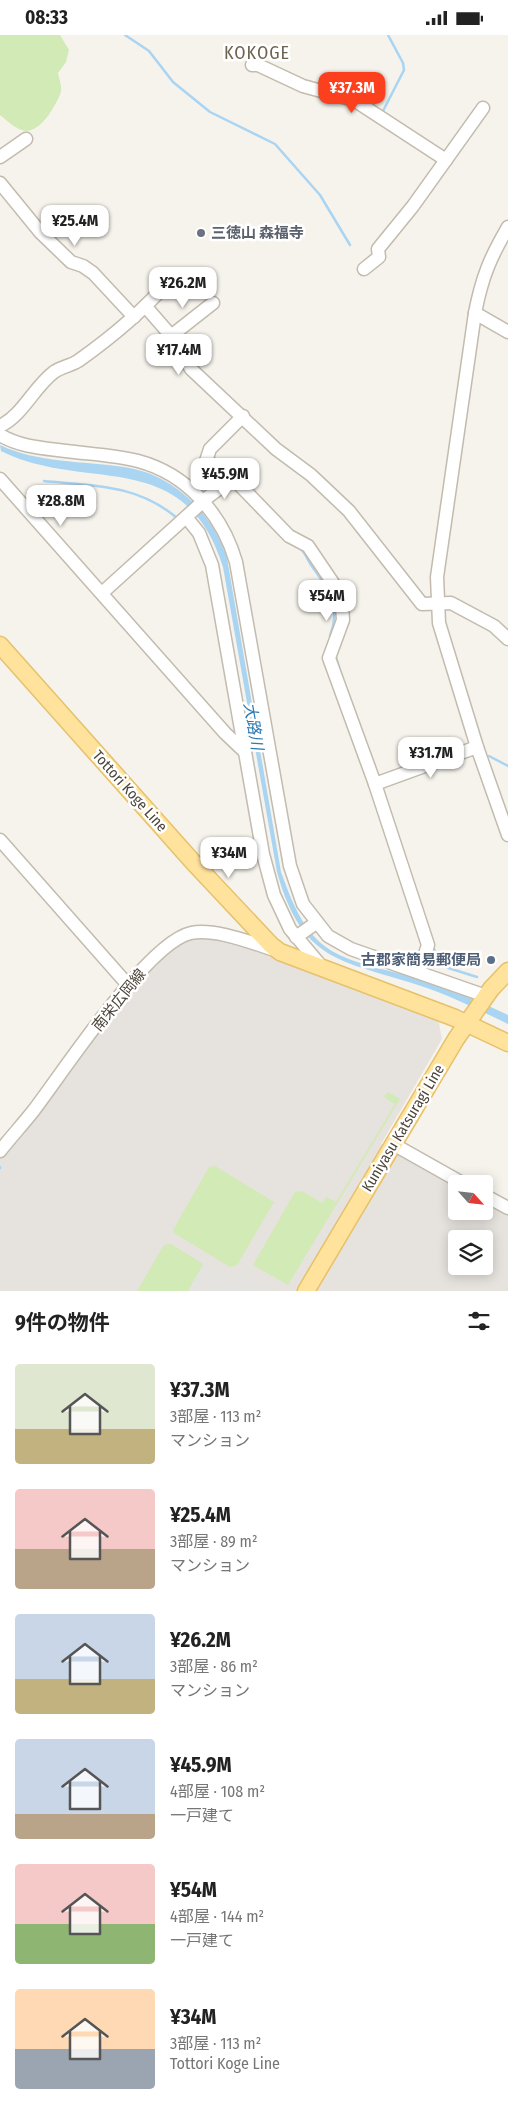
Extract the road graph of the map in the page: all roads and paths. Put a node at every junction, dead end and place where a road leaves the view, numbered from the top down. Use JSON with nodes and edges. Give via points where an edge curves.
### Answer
{"nodes":[{"id":1,"x":252,"y":65,"type":"dead end"},
{"id":2,"x":483,"y":108,"type":"dead end"},
{"id":3,"x":26,"y":139,"type":"dead end"},
{"id":4,"x":0,"y":157,"type":"edge"},
{"id":5,"x":446,"y":159,"type":"junction"},
{"id":6,"x":1,"y":187,"type":"edge"},
{"id":7,"x":508,"y":227,"type":"edge"},
{"id":8,"x":364,"y":269,"type":"dead end"},
{"id":9,"x":170,"y":280,"type":"dead end"},
{"id":10,"x":213,"y":303,"type":"dead end"},
{"id":11,"x":146,"y":307,"type":"junction"},
{"id":12,"x":475,"y":313,"type":"junction"},
{"id":13,"x":134,"y":317,"type":"junction"},
{"id":14,"x":508,"y":332,"type":"edge"},
{"id":15,"x":171,"y":336,"type":"junction"},
{"id":16,"x":243,"y":416,"type":"junction"},
{"id":17,"x":0,"y":426,"type":"edge"},
{"id":18,"x":0,"y":435,"type":"edge"},
{"id":19,"x":0,"y":479,"type":"edge"},
{"id":20,"x":232,"y":479,"type":"junction"},
{"id":21,"x":203,"y":501,"type":"junction"},
{"id":22,"x":187,"y":517,"type":"junction"},
{"id":23,"x":102,"y":593,"type":"junction"},
{"id":24,"x":438,"y":602,"type":"junction"},
{"id":25,"x":508,"y":639,"type":"edge"},
{"id":26,"x":0,"y":645,"type":"edge"},
{"id":27,"x":477,"y":747,"type":"junction"},
{"id":28,"x":245,"y":752,"type":"junction"},
{"id":29,"x":375,"y":784,"type":"junction"},
{"id":30,"x":508,"y":835,"type":"edge"},
{"id":31,"x":0,"y":840,"type":"edge"},
{"id":32,"x":316,"y":923,"type":"junction"},
{"id":33,"x":296,"y":937,"type":"junction"},
{"id":34,"x":280,"y":952,"type":"junction"},
{"id":35,"x":322,"y":967,"type":"junction"},
{"id":36,"x":508,"y":971,"type":"edge"},
{"id":37,"x":419,"y":972,"type":"junction"},
{"id":38,"x":128,"y":985,"type":"junction"},
{"id":39,"x":477,"y":1009,"type":"junction"},
{"id":40,"x":508,"y":1043,"type":"edge"},
{"id":41,"x":393,"y":1144,"type":"junction"},
{"id":42,"x":0,"y":1151,"type":"edge"},
{"id":43,"x":448,"y":1175,"type":"edge"},
{"id":44,"x":493,"y":1200,"type":"edge"},
{"id":45,"x":508,"y":1208,"type":"edge"},
{"id":46,"x":306,"y":1291,"type":"edge"}],
"edges":[{"from":1,"to":5,"type":"street","via":[[303,86],[354,100]]},
{"from":2,"to":5,"type":"street"},
{"from":3,"to":4,"type":"street"},
{"from":5,"to":8,"type":"street","via":[[378,249],[379,257]]},
{"from":6,"to":13,"type":"street","via":[[40,232],[71,262],[93,273]]},
{"from":7,"to":12,"type":"street","via":[[482,278]]},
{"from":9,"to":11,"type":"street"},
{"from":10,"to":15,"type":"street"},
{"from":11,"to":13,"type":"street"},
{"from":11,"to":15,"type":"street"},
{"from":12,"to":14,"type":"street"},
{"from":12,"to":24,"type":"street","via":[[437,577]]},
{"from":13,"to":17,"type":"street","via":[[78,361],[55,371],[11,419]]},
{"from":15,"to":16,"type":"street","via":[[191,369]]},
{"from":16,"to":20,"type":"street","via":[[210,449],[206,461],[227,472]]},
{"from":16,"to":24,"type":"street","via":[[276,449],[334,495],[422,604]]},
{"from":18,"to":21,"type":"street","via":[[30,446],[140,461],[187,486]]},
{"from":19,"to":23,"type":"street"},
{"from":20,"to":21,"type":"street"},
{"from":20,"to":29,"type":"street","via":[[290,536],[308,546],[335,586],[342,605],[342,621],[329,658]]},
{"from":21,"to":22,"type":"street"},
{"from":21,"to":32,"type":"street","via":[[223,527],[236,562],[290,866],[299,895]]},
{"from":22,"to":23,"type":"street"},
{"from":22,"to":28,"type":"street","via":[[199,533],[212,565]]},
{"from":23,"to":28,"type":"street"},
{"from":24,"to":25,"type":"street","via":[[451,603],[472,613]]},
{"from":24,"to":27,"type":"street","via":[[439,623]]},
{"from":26,"to":34,"type":"main road","name":"Tottori Koge Line","via":[[259,935]]},
{"from":27,"to":29,"type":"street"},
{"from":27,"to":30,"type":"street"},
{"from":28,"to":33,"type":"street","via":[[269,880]]},
{"from":29,"to":37,"type":"street","via":[[428,945]]},
{"from":31,"to":38,"type":"street"},
{"from":32,"to":33,"type":"street"},
{"from":32,"to":37,"type":"street","via":[[328,936],[351,949]]},
{"from":33,"to":35,"type":"street"},
{"from":34,"to":35,"type":"main road","name":"Tottori Koge Line"},
{"from":34,"to":38,"type":"street","name":"南栄広岡線","via":[[203,931],[188,933],[156,955]]},
{"from":35,"to":39,"type":"main road","name":"Tottori Koge Line"},
{"from":36,"to":39,"type":"main road","name":"Kuniyasu Katsuragi Line"},
{"from":37,"to":39,"type":"street"},
{"from":38,"to":42,"type":"street","name":"南栄広岡線"},
{"from":39,"to":40,"type":"main road","name":"Tottori Koge Line"},
{"from":39,"to":41,"type":"main road","name":"Kuniyasu Katsuragi Line"},
{"from":41,"to":43,"type":"street"},
{"from":41,"to":46,"type":"main road","name":"Kuniyasu Katsuragi Line"},
{"from":44,"to":45,"type":"street"}]}
